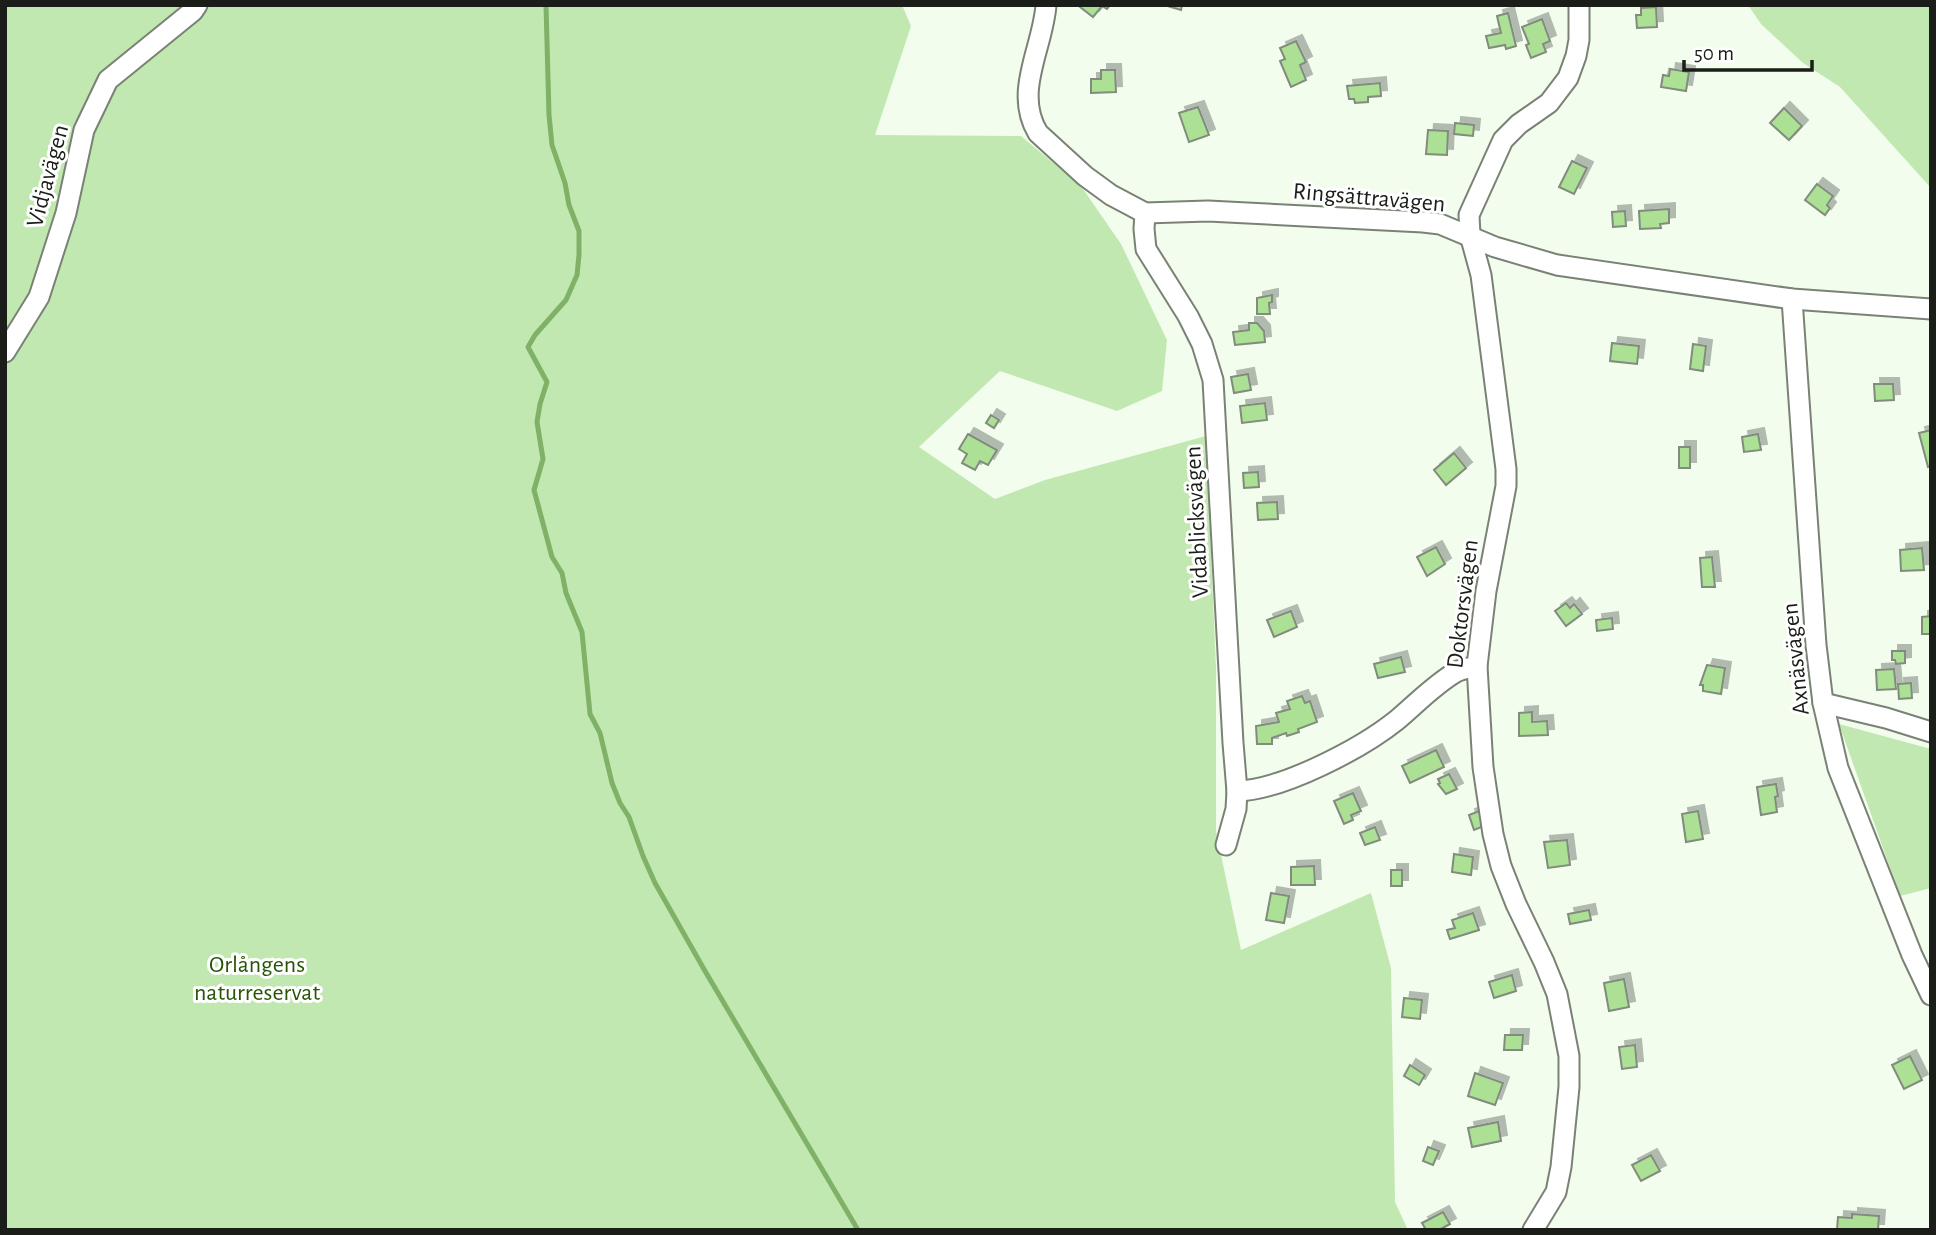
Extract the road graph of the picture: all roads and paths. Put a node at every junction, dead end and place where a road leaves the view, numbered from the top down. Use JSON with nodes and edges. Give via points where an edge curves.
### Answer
{"nodes":[{"id":1,"x":197,"y":5,"type":"edge"},
{"id":2,"x":1046,"y":5,"type":"edge"},
{"id":3,"x":1579,"y":5,"type":"edge"},
{"id":4,"x":1146,"y":213,"type":"junction"},
{"id":5,"x":1470,"y":235,"type":"junction"},
{"id":6,"x":1792,"y":299,"type":"junction"},
{"id":7,"x":1930,"y":308,"type":"edge"},
{"id":8,"x":5,"y":352,"type":"edge"},
{"id":9,"x":1476,"y":666,"type":"junction"},
{"id":10,"x":1823,"y":703,"type":"junction"},
{"id":11,"x":1931,"y":732,"type":"edge"},
{"id":12,"x":1237,"y":791,"type":"junction"},
{"id":13,"x":1226,"y":845,"type":"dead end"},
{"id":14,"x":1931,"y":995,"type":"edge"},
{"id":15,"x":1533,"y":1230,"type":"edge"}],
"edges":[{"from":1,"to":8,"type":"street","name":"Vidjavägen","via":[[108,80],[84,130],[66,213],[39,297]]},
{"from":2,"to":4,"type":"street","name":"Ringsättravägen","via":[[1028,89],[1033,125],[1085,176]]},
{"from":3,"to":5,"type":"street","name":"Doktorsvägen","via":[[1579,40],[1568,78],[1549,103],[1503,140],[1469,215]]},
{"from":4,"to":5,"type":"street","name":"Ringsättravägen","via":[[1208,211],[1393,220],[1440,224]]},
{"from":4,"to":12,"type":"street","name":"Vidablicksvägen","via":[[1146,249],[1188,316],[1213,380]]},
{"from":5,"to":6,"type":"street","name":"Ringsättravägen","via":[[1557,265]]},
{"from":5,"to":9,"type":"street","name":"Doktorsvägen","via":[[1481,275],[1506,469]]},
{"from":6,"to":7,"type":"street","name":"Ringsättravägen"},
{"from":6,"to":10,"type":"street","name":"Axnäsvägen"},
{"from":9,"to":12,"type":"street","via":[[1457,672],[1346,753],[1286,780]]},
{"from":9,"to":15,"type":"street","name":"Doktorsvägen","via":[[1493,834],[1516,904],[1557,994],[1568,1045],[1561,1167],[1556,1192]]},
{"from":10,"to":11,"type":"street"},
{"from":10,"to":14,"type":"street","name":"Axnäsvägen","via":[[1838,768]]},
{"from":12,"to":13,"type":"street","name":"Vidablicksvägen"}]}
